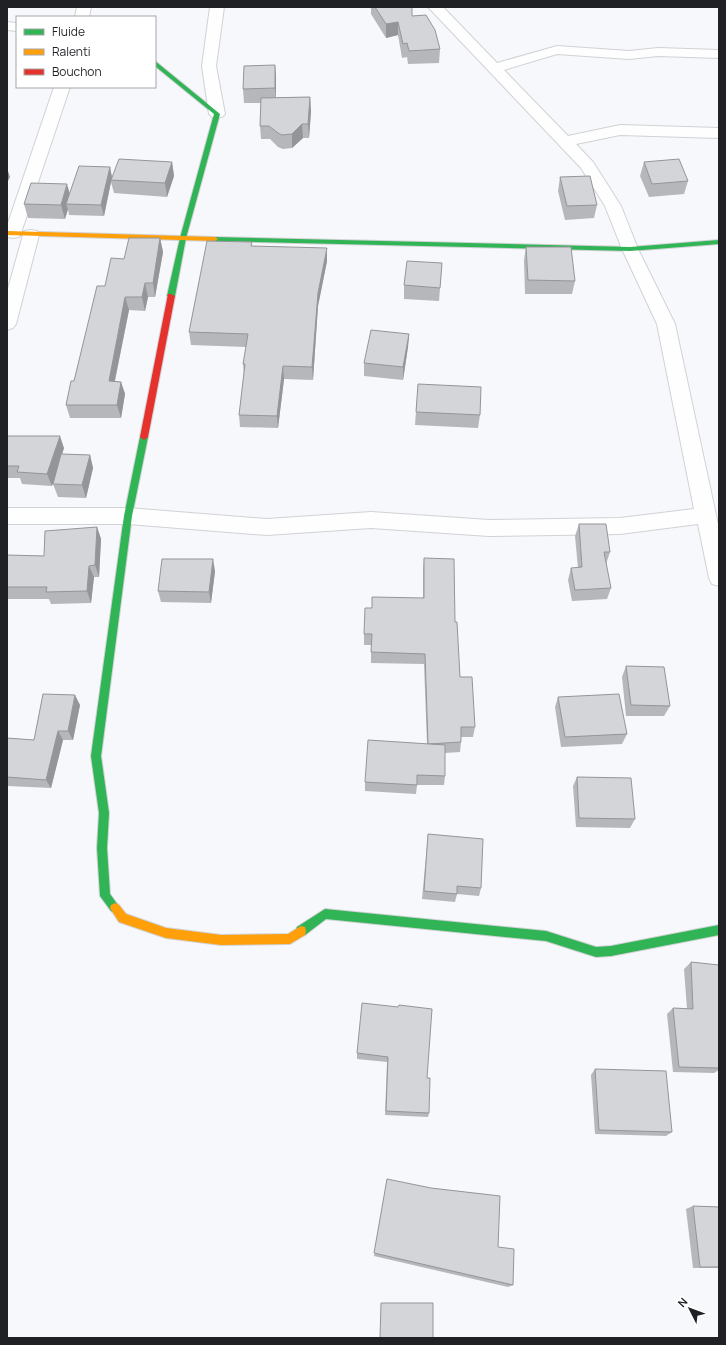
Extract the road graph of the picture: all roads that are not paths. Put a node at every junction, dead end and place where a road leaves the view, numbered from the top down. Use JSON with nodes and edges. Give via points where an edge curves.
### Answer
{"nodes":[{"id":1,"x":217,"y":7,"type":"edge"},
{"id":2,"x":434,"y":7,"type":"edge"},
{"id":3,"x":719,"y":54,"type":"edge"},
{"id":4,"x":156,"y":64,"type":"edge"},
{"id":5,"x":494,"y":69,"type":"junction"},
{"id":6,"x":62,"y":88,"type":"edge"},
{"id":7,"x":217,"y":114,"type":"junction"},
{"id":8,"x":719,"y":133,"type":"edge"},
{"id":9,"x":564,"y":142,"type":"junction"},
{"id":10,"x":10,"y":233,"type":"edge"},
{"id":11,"x":31,"y":235,"type":"junction"},
{"id":12,"x":183,"y":238,"type":"junction"},
{"id":13,"x":719,"y":242,"type":"edge"},
{"id":14,"x":630,"y":249,"type":"junction"},
{"id":15,"x":7,"y":324,"type":"edge"},
{"id":16,"x":706,"y":515,"type":"junction"},
{"id":17,"x":7,"y":516,"type":"edge"},
{"id":18,"x":128,"y":516,"type":"junction"},
{"id":19,"x":719,"y":578,"type":"edge"},
{"id":20,"x":719,"y":930,"type":"edge"}],
"edges":[{"from":1,"to":7,"type":"street","via":[[209,66]]},
{"from":2,"to":5,"type":"street"},
{"from":3,"to":5,"type":"street","via":[[658,52],[629,55],[557,50]]},
{"from":4,"to":7,"type":"street"},
{"from":5,"to":9,"type":"street"},
{"from":6,"to":10,"type":"street"},
{"from":7,"to":12,"type":"street"},
{"from":8,"to":9,"type":"street","via":[[620,130]]},
{"from":9,"to":14,"type":"street","via":[[587,165],[613,206]]},
{"from":10,"to":11,"type":"street"},
{"from":11,"to":12,"type":"street"},
{"from":11,"to":15,"type":"street"},
{"from":12,"to":14,"type":"street"},
{"from":12,"to":18,"type":"street"},
{"from":13,"to":14,"type":"street"},
{"from":14,"to":16,"type":"street","via":[[666,324]]},
{"from":16,"to":18,"type":"street","via":[[620,526],[488,528],[371,520],[267,527]]},
{"from":16,"to":19,"type":"street"},
{"from":17,"to":18,"type":"street"},
{"from":18,"to":20,"type":"street","via":[[96,756],[104,813],[102,848],[106,896],[123,918],[174,934],[221,940],[290,939],[325,914],[546,936],[596,952],[611,952]]}]}
